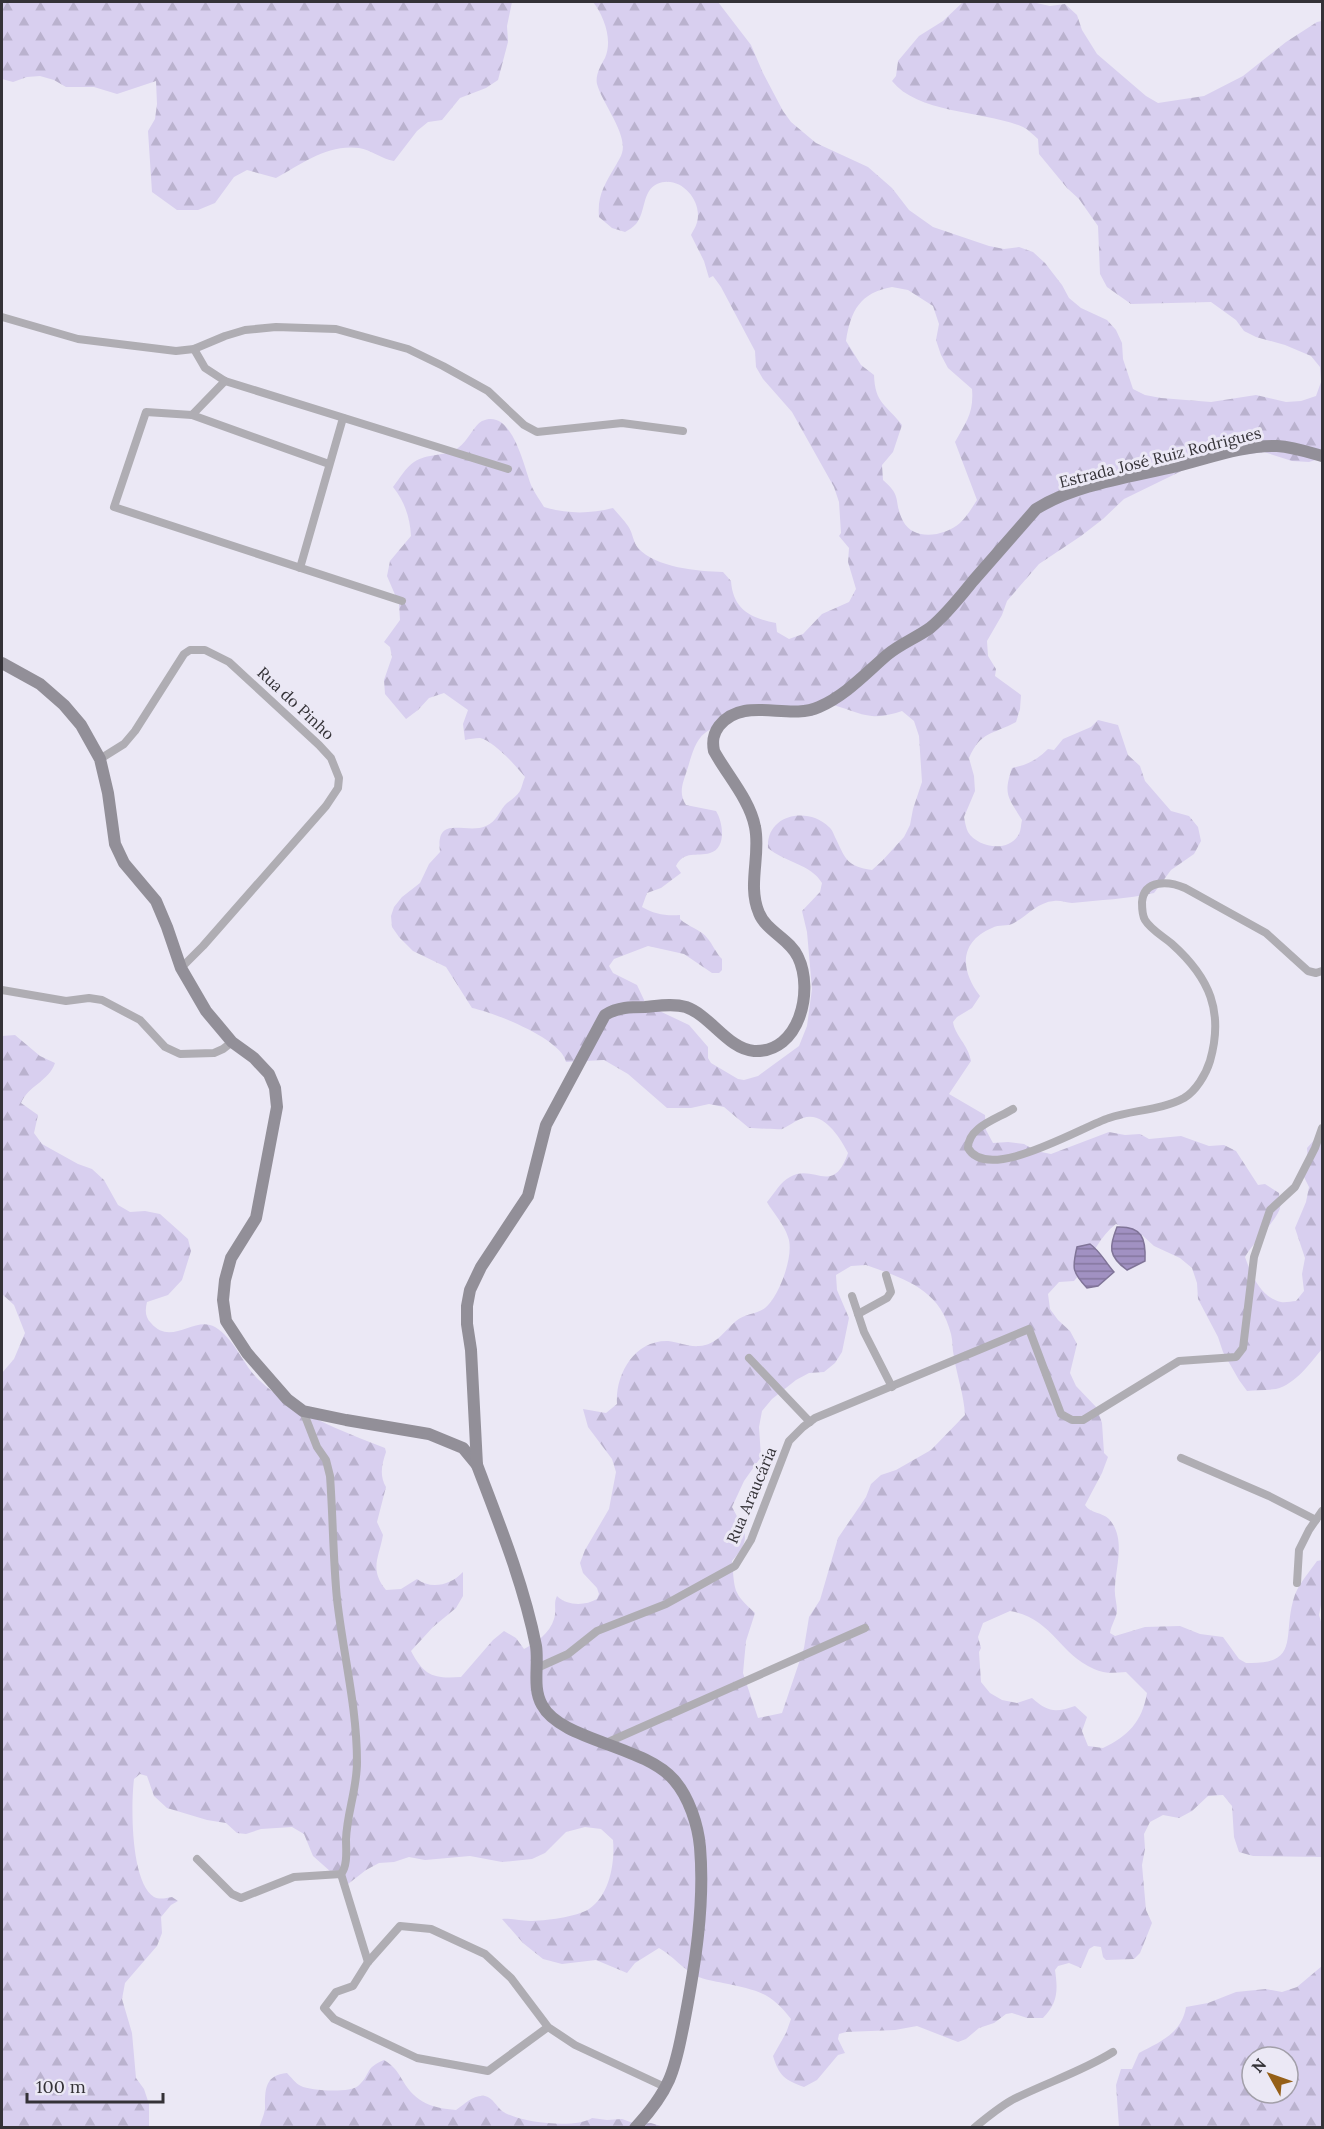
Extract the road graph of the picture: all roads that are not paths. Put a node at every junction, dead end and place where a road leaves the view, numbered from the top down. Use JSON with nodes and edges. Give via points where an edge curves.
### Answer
{"nodes":[{"id":1,"x":2,"y":317,"type":"edge"},
{"id":2,"x":194,"y":349,"type":"junction"},
{"id":3,"x":225,"y":381,"type":"junction"},
{"id":4,"x":192,"y":415,"type":"junction"},
{"id":5,"x":343,"y":418,"type":"junction"},
{"id":6,"x":683,"y":431,"type":"dead end"},
{"id":7,"x":1323,"y":456,"type":"edge"},
{"id":8,"x":329,"y":464,"type":"junction"},
{"id":9,"x":508,"y":469,"type":"dead end"},
{"id":10,"x":300,"y":568,"type":"junction"},
{"id":11,"x":402,"y":601,"type":"dead end"},
{"id":12,"x":2,"y":663,"type":"edge"},
{"id":13,"x":100,"y":759,"type":"junction"},
{"id":14,"x":181,"y":968,"type":"junction"},
{"id":15,"x":1323,"y":971,"type":"edge"},
{"id":16,"x":2,"y":990,"type":"edge"},
{"id":17,"x":232,"y":1042,"type":"junction"},
{"id":18,"x":1013,"y":1110,"type":"dead end"},
{"id":19,"x":1323,"y":1128,"type":"edge"},
{"id":20,"x":886,"y":1275,"type":"dead end"},
{"id":21,"x":852,"y":1296,"type":"dead end"},
{"id":22,"x":858,"y":1314,"type":"junction"},
{"id":23,"x":749,"y":1358,"type":"dead end"},
{"id":24,"x":892,"y":1387,"type":"junction"},
{"id":25,"x":303,"y":1411,"type":"junction"},
{"id":26,"x":810,"y":1422,"type":"junction"},
{"id":27,"x":1181,"y":1458,"type":"dead end"},
{"id":28,"x":477,"y":1465,"type":"junction"},
{"id":29,"x":1323,"y":1511,"type":"edge"},
{"id":30,"x":1316,"y":1520,"type":"junction"},
{"id":31,"x":1297,"y":1583,"type":"dead end"},
{"id":32,"x":865,"y":1628,"type":"dead end"},
{"id":33,"x":537,"y":1668,"type":"junction"},
{"id":34,"x":606,"y":1743,"type":"junction"},
{"id":35,"x":197,"y":1860,"type":"dead end"},
{"id":36,"x":340,"y":1874,"type":"junction"},
{"id":37,"x":368,"y":1962,"type":"junction"},
{"id":38,"x":548,"y":2027,"type":"junction"},
{"id":39,"x":1113,"y":2052,"type":"dead end"},
{"id":40,"x":665,"y":2087,"type":"junction"},
{"id":41,"x":635,"y":2127,"type":"edge"},
{"id":42,"x":974,"y":2127,"type":"edge"}],
"edges":[{"from":1,"to":2,"type":"street","via":[[78,339],[176,351]]},
{"from":2,"to":3,"type":"street","via":[[206,368]]},
{"from":2,"to":6,"type":"street","via":[[245,330],[336,329],[408,349],[442,366],[488,391],[537,432],[622,423]]},
{"from":3,"to":4,"type":"street"},
{"from":3,"to":5,"type":"street"},
{"from":4,"to":8,"type":"street"},
{"from":4,"to":10,"type":"street","via":[[146,412],[114,507]]},
{"from":5,"to":8,"type":"street"},
{"from":5,"to":9,"type":"street"},
{"from":7,"to":28,"type":"street","name":"Estrada José Ruiz Rodrigues","via":[[1264,447],[1075,491],[1045,503],[930,627],[889,653],[847,691],[816,708],[747,710],[735,712],[721,723],[712,741],[714,751],[751,811],[755,826],[754,888],[759,914],[797,954],[804,975],[804,999],[796,1026],[782,1042],[754,1051],[742,1048],[707,1019],[683,1006],[626,1008],[605,1015],[546,1125],[528,1196],[470,1290],[466,1306]]},
{"from":8,"to":10,"type":"street"},
{"from":10,"to":11,"type":"street"},
{"from":12,"to":13,"type":"street","via":[[40,684],[64,705],[81,725]]},
{"from":13,"to":14,"type":"street","via":[[115,844],[124,863],[156,902]]},
{"from":13,"to":14,"type":"street","name":"Rua do Pinho","via":[[124,744],[184,654],[196,648],[218,656],[245,676],[335,765],[338,788],[326,806]]},
{"from":14,"to":17,"type":"street","via":[[206,1011]]},
{"from":15,"to":18,"type":"street","via":[[1308,971],[1266,933],[1185,888],[1174,883],[1150,887],[1143,898],[1144,918],[1200,974],[1211,992],[1215,1042],[1200,1082],[1186,1097],[1107,1118],[1013,1158],[984,1161],[973,1156],[968,1148],[970,1136]]},
{"from":16,"to":17,"type":"street","via":[[66,1001],[102,1000],[140,1020],[165,1047],[180,1054],[214,1053]]},
{"from":17,"to":25,"type":"street","via":[[269,1074],[277,1107],[256,1218],[231,1258],[225,1280],[226,1321],[247,1353],[287,1399]]},
{"from":19,"to":24,"type":"street","name":"Rua Araucária","via":[[1295,1186],[1270,1210],[1254,1257],[1244,1348],[1236,1357],[1179,1362],[1083,1420],[1061,1414],[1029,1329]]},
{"from":20,"to":22,"type":"street","via":[[891,1292],[887,1298]]},
{"from":21,"to":22,"type":"street"},
{"from":22,"to":24,"type":"street"},
{"from":23,"to":26,"type":"street"},
{"from":24,"to":26,"type":"street","name":"Rua Araucária"},
{"from":25,"to":28,"type":"street","via":[[429,1434],[463,1448]]},
{"from":25,"to":36,"type":"street","via":[[330,1476],[337,1599],[354,1724],[355,1796],[344,1870]]},
{"from":26,"to":33,"type":"street","name":"Rua Araucária","via":[[789,1441],[751,1540],[735,1566],[666,1604],[597,1631],[568,1654]]},
{"from":27,"to":30,"type":"street"},
{"from":28,"to":33,"type":"street","via":[[525,1602]]},
{"from":29,"to":30,"type":"street"},
{"from":30,"to":31,"type":"street","via":[[1299,1550]]},
{"from":32,"to":34,"type":"street"},
{"from":33,"to":34,"type":"street","via":[[537,1692],[549,1714]]},
{"from":34,"to":40,"type":"street","via":[[660,1767],[674,1780],[685,1795],[700,1845],[701,1907],[692,1985],[676,2062]]},
{"from":35,"to":36,"type":"street","via":[[241,1898],[294,1877]]},
{"from":36,"to":37,"type":"street"},
{"from":37,"to":38,"type":"street","via":[[400,1926],[431,1929],[485,1954],[511,1978]]},
{"from":37,"to":38,"type":"street","via":[[353,1986],[336,1992],[324,2008],[334,2019],[417,2058],[488,2071]]},
{"from":38,"to":40,"type":"street","via":[[576,2045]]},
{"from":39,"to":42,"type":"street","via":[[1013,2100]]},
{"from":40,"to":41,"type":"street"}]}
